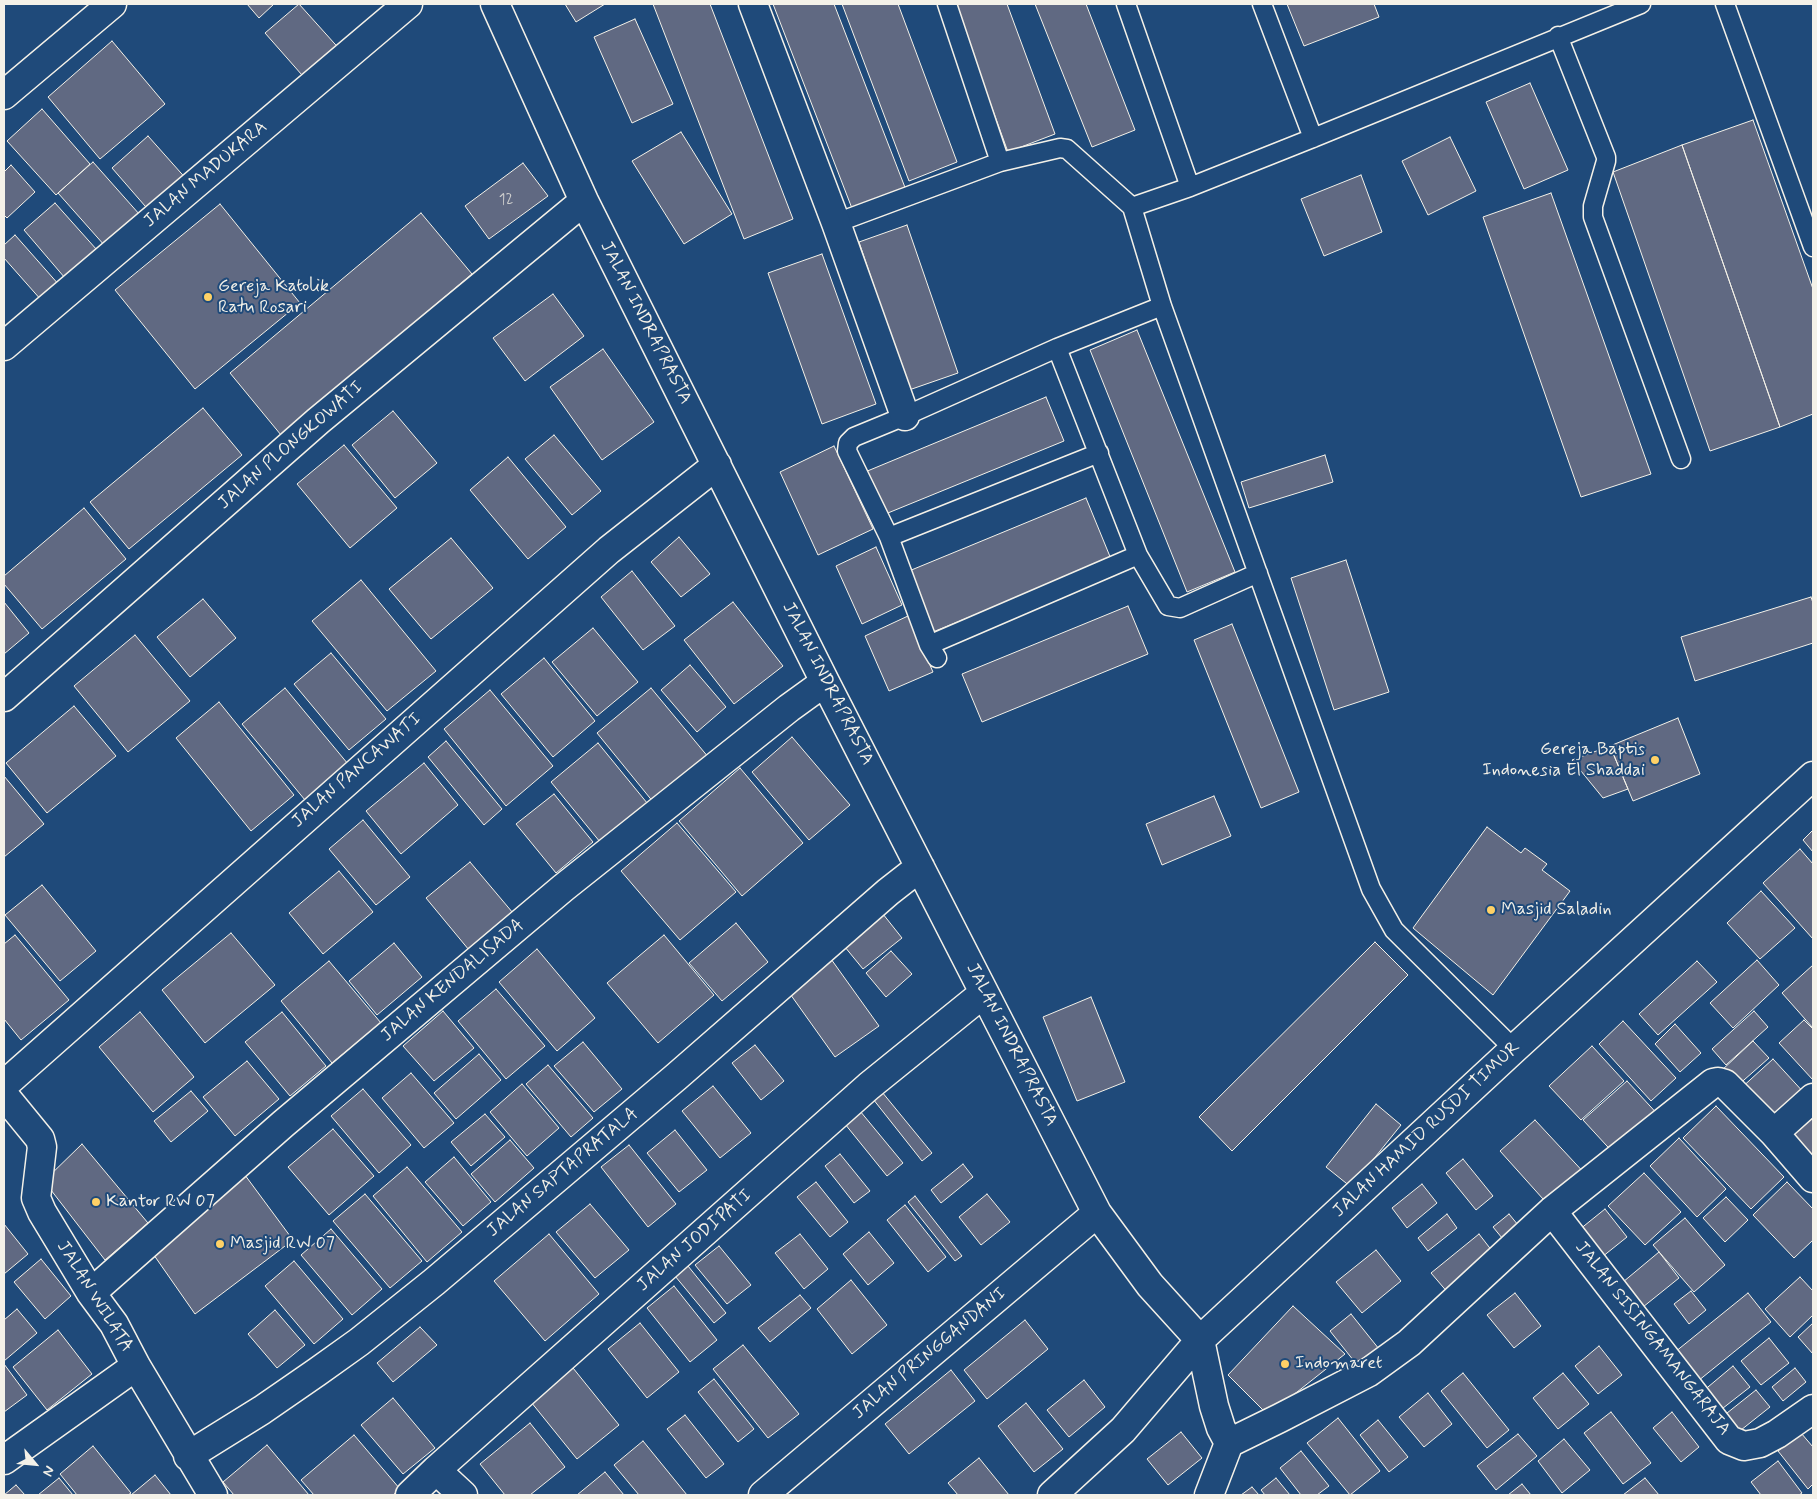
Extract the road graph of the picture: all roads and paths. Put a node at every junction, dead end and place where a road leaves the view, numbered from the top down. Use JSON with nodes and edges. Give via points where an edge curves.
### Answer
{"nodes":[{"id":1,"x":112,"y":4,"type":"edge"},
{"id":2,"x":408,"y":4,"type":"edge"},
{"id":3,"x":495,"y":4,"type":"edge"},
{"id":4,"x":753,"y":4,"type":"edge"},
{"id":5,"x":947,"y":4,"type":"edge"},
{"id":6,"x":1126,"y":4,"type":"edge"},
{"id":7,"x":1262,"y":4,"type":"edge"},
{"id":8,"x":1640,"y":4,"type":"edge"},
{"id":9,"x":1725,"y":4,"type":"edge"},
{"id":10,"x":1558,"y":36,"type":"junction"},
{"id":11,"x":4,"y":95,"type":"edge"},
{"id":12,"x":1313,"y":138,"type":"junction"},
{"id":13,"x":1000,"y":162,"type":"junction"},
{"id":14,"x":1190,"y":186,"type":"junction"},
{"id":15,"x":584,"y":201,"type":"junction"},
{"id":16,"x":1132,"y":207,"type":"junction"},
{"id":17,"x":836,"y":223,"type":"junction"},
{"id":18,"x":1813,"y":247,"type":"edge"},
{"id":19,"x":1162,"y":306,"type":"junction"},
{"id":20,"x":4,"y":346,"type":"edge"},
{"id":21,"x":1057,"y":348,"type":"junction"},
{"id":22,"x":905,"y":416,"type":"junction"},
{"id":23,"x":1099,"y":453,"type":"junction"},
{"id":24,"x":1681,"y":459,"type":"dead end"},
{"id":25,"x":717,"y":465,"type":"junction"},
{"id":26,"x":890,"y":537,"type":"junction"},
{"id":27,"x":1138,"y":555,"type":"junction"},
{"id":28,"x":1258,"y":573,"type":"junction"},
{"id":29,"x":825,"y":682,"type":"junction"},
{"id":30,"x":4,"y":697,"type":"edge"},
{"id":31,"x":1813,"y":776,"type":"edge"},
{"id":32,"x":920,"y":867,"type":"junction"},
{"id":33,"x":984,"y":993,"type":"junction"},
{"id":34,"x":1514,"y":1049,"type":"junction"},
{"id":35,"x":4,"y":1085,"type":"edge"},
{"id":36,"x":4,"y":1096,"type":"edge"},
{"id":37,"x":1813,"y":1098,"type":"edge"},
{"id":38,"x":1774,"y":1133,"type":"junction"},
{"id":39,"x":1813,"y":1178,"type":"edge"},
{"id":40,"x":1552,"y":1211,"type":"junction"},
{"id":41,"x":1096,"y":1213,"type":"junction"},
{"id":42,"x":91,"y":1293,"type":"junction"},
{"id":43,"x":1200,"y":1340,"type":"junction"},
{"id":44,"x":136,"y":1366,"type":"junction"},
{"id":45,"x":1813,"y":1409,"type":"edge"},
{"id":46,"x":1229,"y":1443,"type":"junction"},
{"id":47,"x":188,"y":1456,"type":"junction"},
{"id":48,"x":4,"y":1460,"type":"edge"},
{"id":49,"x":436,"y":1470,"type":"junction"},
{"id":50,"x":213,"y":1495,"type":"edge"},
{"id":51,"x":410,"y":1495,"type":"edge"},
{"id":52,"x":463,"y":1495,"type":"edge"},
{"id":53,"x":763,"y":1495,"type":"edge"},
{"id":54,"x":1052,"y":1495,"type":"edge"},
{"id":55,"x":1209,"y":1495,"type":"edge"}],
"edges":[{"from":1,"to":11,"type":"street"},
{"from":2,"to":20,"type":"street","name":"JALAN MADUKARA"},
{"from":3,"to":15,"type":"street","name":"JALAN INDRAPRASTA"},
{"from":4,"to":17,"type":"street"},
{"from":5,"to":13,"type":"lane"},
{"from":6,"to":14,"type":"lane"},
{"from":7,"to":12,"type":"lane"},
{"from":8,"to":10,"type":"lane"},
{"from":9,"to":18,"type":"lane"},
{"from":10,"to":12,"type":"lane"},
{"from":10,"to":24,"type":"lane","via":[[1606,157],[1593,217]]},
{"from":12,"to":14,"type":"lane"},
{"from":13,"to":16,"type":"lane","via":[[1060,148],[1067,150]]},
{"from":13,"to":17,"type":"lane"},
{"from":14,"to":16,"type":"lane"},
{"from":15,"to":25,"type":"street","name":"JALAN INDRAPRASTA"},
{"from":15,"to":30,"type":"street","name":"JALAN PLONGKOWATI","via":[[318,421]]},
{"from":16,"to":19,"type":"lane"},
{"from":17,"to":22,"type":"street"},
{"from":19,"to":21,"type":"lane"},
{"from":19,"to":28,"type":"lane"},
{"from":21,"to":22,"type":"lane"},
{"from":21,"to":23,"type":"lane"},
{"from":22,"to":26,"type":"lane","via":[[854,436],[847,451]]},
{"from":23,"to":26,"type":"lane"},
{"from":23,"to":27,"type":"lane"},
{"from":25,"to":29,"type":"street","name":"JALAN INDRAPRASTA"},
{"from":25,"to":35,"type":"street","name":"JALAN PANCAWATI","via":[[609,550]]},
{"from":26,"to":27,"type":"lane","via":[[933,652]]},
{"from":27,"to":28,"type":"lane","via":[[1168,606],[1180,608]]},
{"from":28,"to":34,"type":"lane","via":[[1370,889],[1394,930]]},
{"from":29,"to":32,"type":"street","name":"JALAN INDRAPRASTA"},
{"from":29,"to":42,"type":"street","name":"JALAN KENDALISADA","via":[[563,888],[282,1124]]},
{"from":31,"to":34,"type":"street","name":"JALAN HAMID RUSDI TIMUR"},
{"from":32,"to":33,"type":"street","name":"JALAN INDRAPRASTA"},
{"from":32,"to":47,"type":"street","name":"JALAN SAPTAPRATALA","via":[[434,1282],[317,1372]]},
{"from":33,"to":41,"type":"street","name":"JALAN INDRAPRASTA"},
{"from":33,"to":49,"type":"street","name":"JALAN JODIPATI","via":[[869,1086]]},
{"from":34,"to":43,"type":"street","name":"JALAN HAMID RUSDI TIMUR"},
{"from":36,"to":42,"type":"street","name":"JALAN WILATA","via":[[40,1139],[42,1147],[36,1198]]},
{"from":37,"to":38,"type":"street"},
{"from":38,"to":39,"type":"street"},
{"from":38,"to":40,"type":"street","via":[[1725,1084],[1713,1083]]},
{"from":40,"to":45,"type":"street","name":"JALAN SISINGAMANGARAJA","via":[[1729,1440],[1744,1446],[1760,1443]]},
{"from":40,"to":46,"type":"street","via":[[1401,1349],[1369,1372]]},
{"from":41,"to":43,"type":"street","name":"JALAN INDRAPRASTA","via":[[1150,1285]]},
{"from":41,"to":53,"type":"street","name":"JALAN PRINGGANDANI"},
{"from":42,"to":44,"type":"street","name":"JALAN WILATA","via":[[114,1324]]},
{"from":43,"to":46,"type":"street","via":[[1214,1406]]},
{"from":43,"to":54,"type":"street","name":"JALAN HAMID RUSDI TIMUR","via":[[1124,1430]]},
{"from":44,"to":47,"type":"street","name":"JALAN WILATA"},
{"from":44,"to":48,"type":"street"},
{"from":46,"to":55,"type":"street"},
{"from":47,"to":50,"type":"street","name":"JALAN WILATA"},
{"from":49,"to":51,"type":"street","name":"JALAN JODIPATI"},
{"from":49,"to":52,"type":"street"}]}
